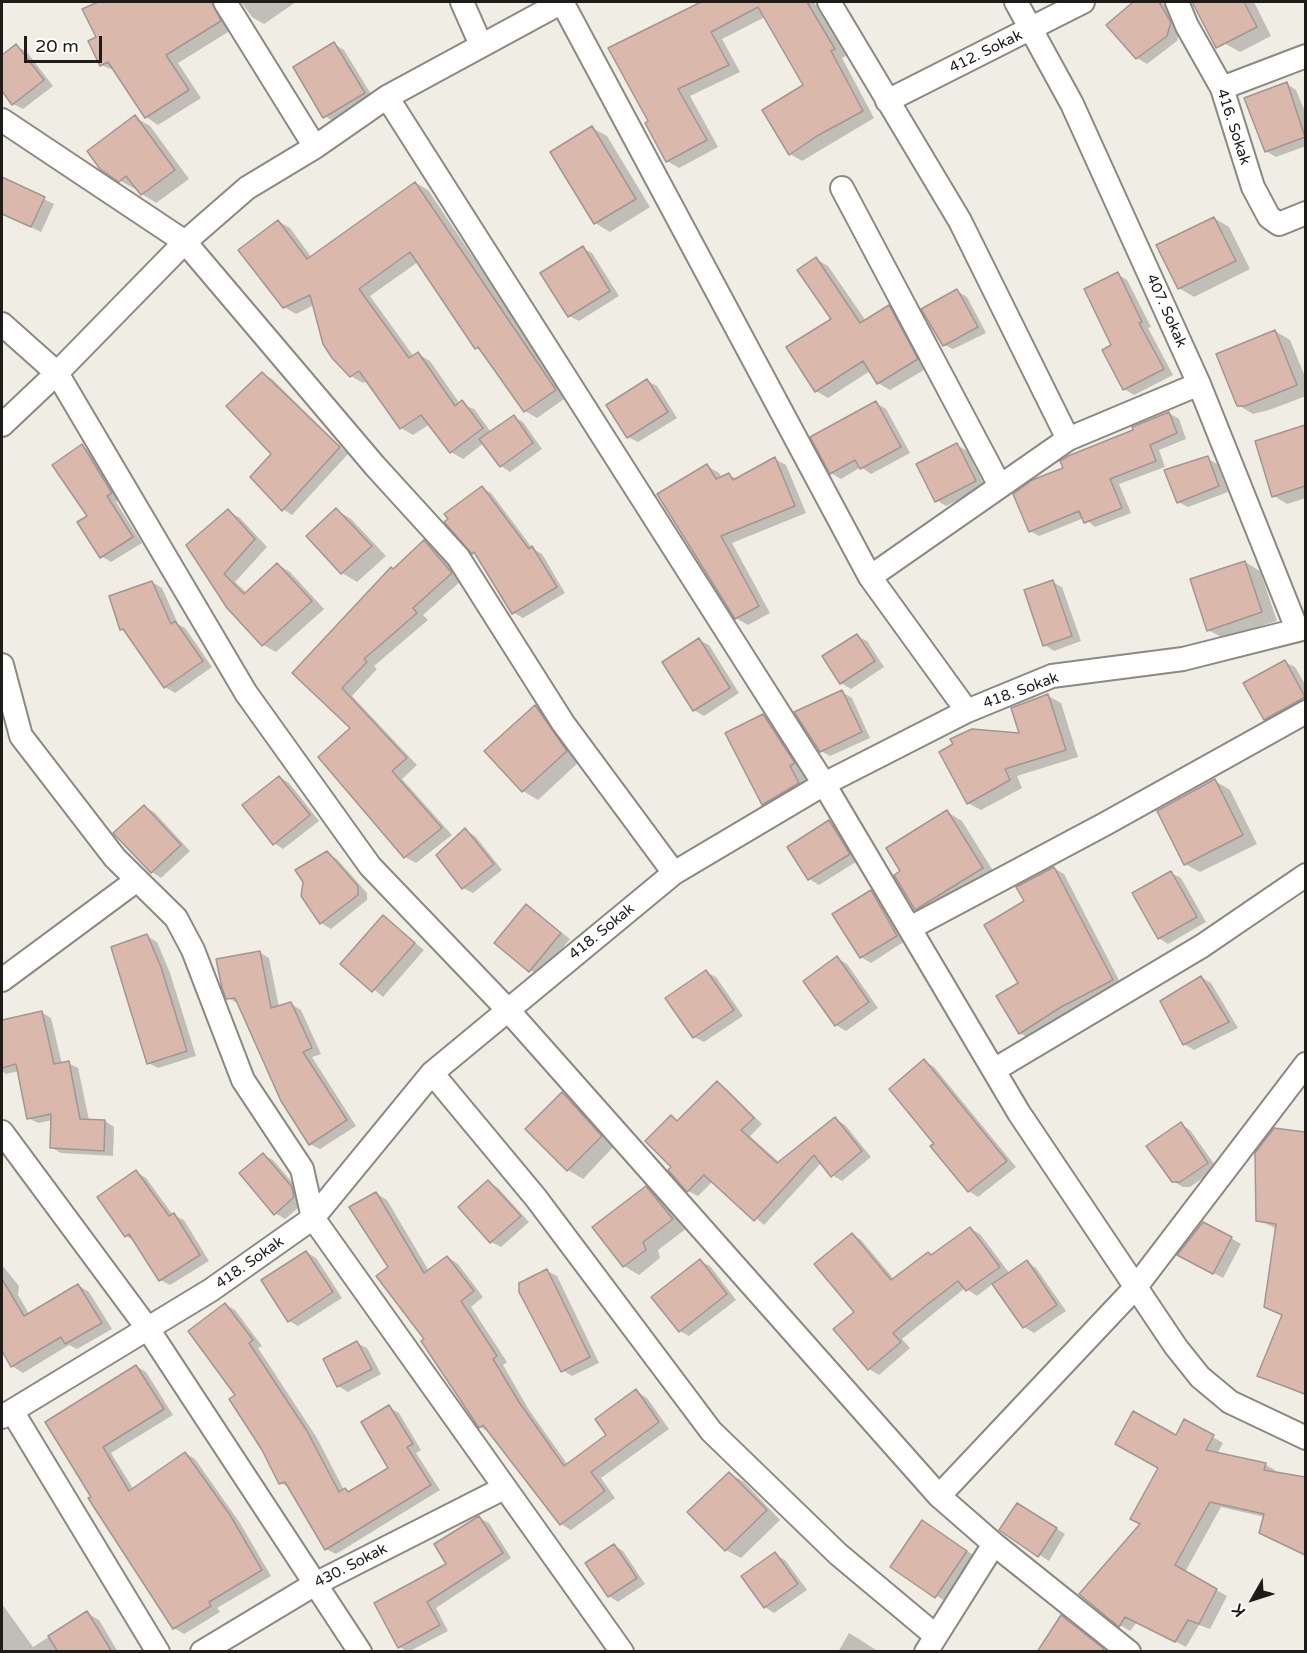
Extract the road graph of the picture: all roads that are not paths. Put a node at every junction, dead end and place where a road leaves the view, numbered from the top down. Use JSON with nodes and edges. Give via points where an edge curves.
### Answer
{"nodes":[{"id":1,"x":225,"y":2,"type":"edge"},
{"id":2,"x":462,"y":2,"type":"edge"},
{"id":3,"x":562,"y":2,"type":"edge"},
{"id":4,"x":829,"y":2,"type":"edge"},
{"id":5,"x":1016,"y":2,"type":"edge"},
{"id":6,"x":1083,"y":2,"type":"edge"},
{"id":7,"x":1177,"y":2,"type":"edge"},
{"id":8,"x":1032,"y":30,"type":"junction"},
{"id":9,"x":481,"y":45,"type":"junction"},
{"id":10,"x":1305,"y":56,"type":"edge"},
{"id":11,"x":1222,"y":88,"type":"junction"},
{"id":12,"x":387,"y":97,"type":"junction"},
{"id":13,"x":887,"y":101,"type":"junction"},
{"id":14,"x":2,"y":120,"type":"edge"},
{"id":15,"x":315,"y":147,"type":"junction"},
{"id":16,"x":842,"y":188,"type":"dead end"},
{"id":17,"x":1305,"y":213,"type":"edge"},
{"id":18,"x":185,"y":242,"type":"junction"},
{"id":19,"x":2,"y":324,"type":"edge"},
{"id":20,"x":57,"y":373,"type":"junction"},
{"id":21,"x":1199,"y":384,"type":"junction"},
{"id":22,"x":2,"y":425,"type":"edge"},
{"id":23,"x":1068,"y":439,"type":"junction"},
{"id":24,"x":1000,"y":486,"type":"junction"},
{"id":25,"x":870,"y":577,"type":"junction"},
{"id":26,"x":1301,"y":628,"type":"edge"},
{"id":27,"x":2,"y":665,"type":"edge"},
{"id":28,"x":967,"y":711,"type":"junction"},
{"id":29,"x":1305,"y":712,"type":"edge"},
{"id":30,"x":824,"y":784,"type":"junction"},
{"id":31,"x":674,"y":873,"type":"junction"},
{"id":32,"x":1305,"y":875,"type":"edge"},
{"id":33,"x":137,"y":880,"type":"junction"},
{"id":34,"x":910,"y":928,"type":"junction"},
{"id":35,"x":2,"y":980,"type":"edge"},
{"id":36,"x":507,"y":1009,"type":"junction"},
{"id":37,"x":1305,"y":1064,"type":"edge"},
{"id":38,"x":994,"y":1070,"type":"junction"},
{"id":39,"x":432,"y":1073,"type":"junction"},
{"id":40,"x":2,"y":1132,"type":"edge"},
{"id":41,"x":10,"y":1159,"type":"edge"},
{"id":42,"x":313,"y":1218,"type":"junction"},
{"id":43,"x":1136,"y":1288,"type":"junction"},
{"id":44,"x":148,"y":1329,"type":"junction"},
{"id":45,"x":7,"y":1414,"type":"edge"},
{"id":46,"x":1305,"y":1438,"type":"edge"},
{"id":47,"x":504,"y":1488,"type":"junction"},
{"id":48,"x":939,"y":1496,"type":"junction"},
{"id":49,"x":994,"y":1544,"type":"junction"},
{"id":50,"x":315,"y":1584,"type":"junction"},
{"id":51,"x":931,"y":1644,"type":"edge"},
{"id":52,"x":158,"y":1652,"type":"edge"},
{"id":53,"x":202,"y":1652,"type":"edge"},
{"id":54,"x":360,"y":1652,"type":"edge"},
{"id":55,"x":622,"y":1652,"type":"edge"},
{"id":56,"x":1129,"y":1652,"type":"edge"}],
"edges":[{"from":1,"to":15,"type":"street"},
{"from":2,"to":9,"type":"street"},
{"from":3,"to":9,"type":"street"},
{"from":3,"to":25,"type":"street"},
{"from":4,"to":13,"type":"street"},
{"from":5,"to":8,"type":"street","name":"407. Sokak"},
{"from":6,"to":8,"type":"street","name":"412. Sokak"},
{"from":7,"to":11,"type":"street","name":"416. Sokak","via":[[1186,26]]},
{"from":8,"to":13,"type":"street","name":"412. Sokak"},
{"from":8,"to":21,"type":"street","name":"407. Sokak","via":[[1072,104]]},
{"from":9,"to":12,"type":"street"},
{"from":10,"to":11,"type":"street"},
{"from":11,"to":17,"type":"street","name":"416. Sokak","via":[[1253,187],[1269,217],[1279,224]]},
{"from":12,"to":15,"type":"street"},
{"from":12,"to":30,"type":"street"},
{"from":13,"to":23,"type":"street","via":[[960,221]]},
{"from":14,"to":18,"type":"street"},
{"from":15,"to":18,"type":"street","via":[[247,188]]},
{"from":16,"to":24,"type":"street"},
{"from":18,"to":20,"type":"street"},
{"from":18,"to":31,"type":"street","via":[[375,466],[458,557],[562,723]]},
{"from":19,"to":20,"type":"street"},
{"from":20,"to":22,"type":"street"},
{"from":20,"to":36,"type":"street","via":[[246,693],[370,866]]},
{"from":21,"to":23,"type":"street"},
{"from":21,"to":26,"type":"street","name":"407. Sokak"},
{"from":23,"to":24,"type":"street"},
{"from":24,"to":25,"type":"street"},
{"from":25,"to":28,"type":"street"},
{"from":26,"to":28,"type":"street","name":"418. Sokak","via":[[1183,659],[1052,676]]},
{"from":27,"to":33,"type":"street","via":[[21,736],[115,858]]},
{"from":28,"to":30,"type":"street","name":"418. Sokak"},
{"from":29,"to":34,"type":"street"},
{"from":30,"to":31,"type":"street","name":"418. Sokak"},
{"from":30,"to":34,"type":"street"},
{"from":31,"to":36,"type":"street","name":"418. Sokak"},
{"from":32,"to":38,"type":"street","via":[[1202,946]]},
{"from":33,"to":35,"type":"street"},
{"from":33,"to":42,"type":"street","via":[[176,918],[193,950],[243,1080],[302,1168]]},
{"from":34,"to":38,"type":"street"},
{"from":36,"to":39,"type":"street","name":"418. Sokak"},
{"from":36,"to":48,"type":"street"},
{"from":37,"to":43,"type":"street"},
{"from":38,"to":43,"type":"street"},
{"from":39,"to":42,"type":"street","name":"418. Sokak"},
{"from":39,"to":51,"type":"street","via":[[536,1198],[711,1431]]},
{"from":40,"to":41,"type":"street"},
{"from":41,"to":44,"type":"street"},
{"from":42,"to":44,"type":"street","name":"418. Sokak"},
{"from":42,"to":47,"type":"street"},
{"from":43,"to":46,"type":"street","via":[[1200,1377],[1230,1402]]},
{"from":43,"to":48,"type":"street"},
{"from":44,"to":45,"type":"street","name":"418. Sokak"},
{"from":44,"to":50,"type":"street"},
{"from":45,"to":52,"type":"street"},
{"from":47,"to":50,"type":"street","name":"430. Sokak"},
{"from":47,"to":55,"type":"street"},
{"from":48,"to":49,"type":"street"},
{"from":49,"to":51,"type":"street"},
{"from":49,"to":56,"type":"street"},
{"from":50,"to":53,"type":"street","name":"430. Sokak"},
{"from":50,"to":54,"type":"street"}]}
